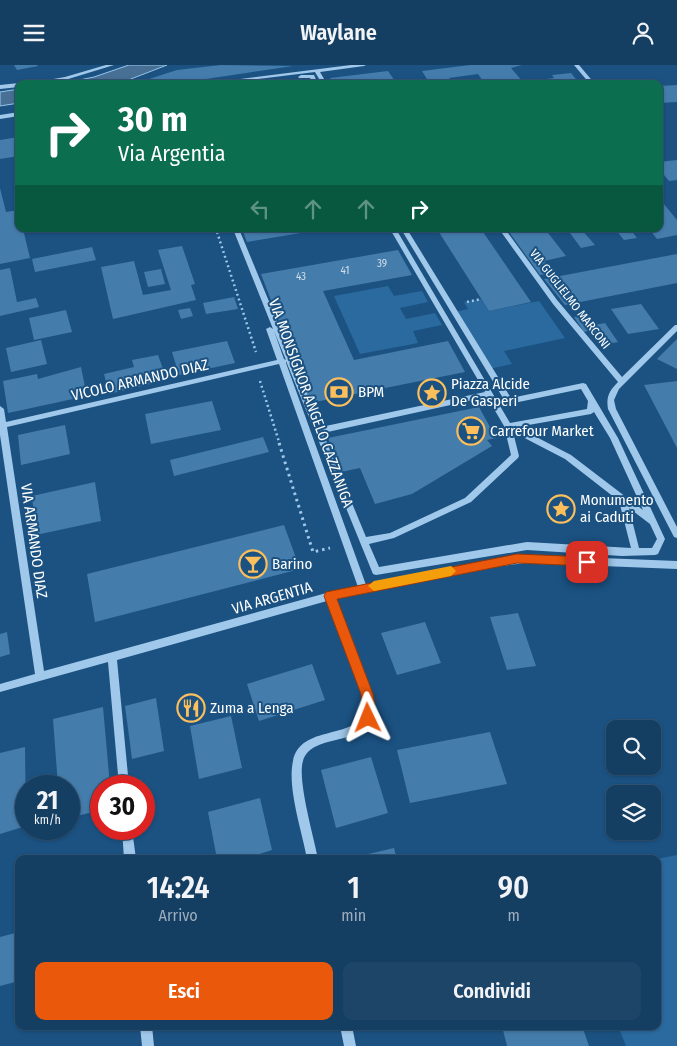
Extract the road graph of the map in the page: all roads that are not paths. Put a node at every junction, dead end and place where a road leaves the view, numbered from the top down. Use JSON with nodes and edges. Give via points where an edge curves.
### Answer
{"nodes":[{"id":1,"x":112,"y":65,"type":"edge"},
{"id":2,"x":364,"y":65,"type":"edge"},
{"id":3,"x":576,"y":65,"type":"edge"},
{"id":4,"x":351,"y":66,"type":"edge"},
{"id":5,"x":316,"y":70,"type":"junction"},
{"id":6,"x":303,"y":77,"type":"junction"},
{"id":7,"x":53,"y":80,"type":"edge"},
{"id":8,"x":235,"y":80,"type":"edge"},
{"id":9,"x":278,"y":80,"type":"edge"},
{"id":10,"x":304,"y":80,"type":"edge"},
{"id":11,"x":314,"y":80,"type":"edge"},
{"id":12,"x":322,"y":80,"type":"edge"},
{"id":13,"x":589,"y":80,"type":"edge"},
{"id":14,"x":15,"y":85,"type":"edge"},
{"id":15,"x":0,"y":87,"type":"edge"},
{"id":16,"x":15,"y":115,"type":"edge"},
{"id":17,"x":0,"y":117,"type":"edge"},
{"id":18,"x":231,"y":232,"type":"edge"},
{"id":19,"x":237,"y":232,"type":"edge"},
{"id":20,"x":395,"y":232,"type":"edge"},
{"id":21,"x":406,"y":232,"type":"edge"},
{"id":22,"x":504,"y":232,"type":"edge"},
{"id":23,"x":677,"y":327,"type":"edge"},
{"id":24,"x":283,"y":361,"type":"junction"},
{"id":25,"x":619,"y":385,"type":"junction"},
{"id":26,"x":489,"y":394,"type":"junction"},
{"id":27,"x":592,"y":400,"type":"junction"},
{"id":28,"x":0,"y":409,"type":"edge"},
{"id":29,"x":3,"y":425,"type":"junction"},
{"id":30,"x":508,"y":426,"type":"junction"},
{"id":31,"x":318,"y":431,"type":"junction"},
{"id":32,"x":623,"y":500,"type":"junction"},
{"id":33,"x":654,"y":524,"type":"junction"},
{"id":34,"x":677,"y":535,"type":"edge"},
{"id":35,"x":364,"y":541,"type":"junction"},
{"id":36,"x":636,"y":552,"type":"junction"},
{"id":37,"x":677,"y":565,"type":"edge"},
{"id":38,"x":363,"y":588,"type":"junction"},
{"id":39,"x":330,"y":596,"type":"junction"},
{"id":40,"x":112,"y":657,"type":"junction"},
{"id":41,"x":40,"y":677,"type":"junction"},
{"id":42,"x":0,"y":688,"type":"edge"},
{"id":43,"x":123,"y":775,"type":"edge"},
{"id":44,"x":129,"y":840,"type":"edge"},
{"id":45,"x":130,"y":855,"type":"edge"},
{"id":46,"x":312,"y":855,"type":"edge"},
{"id":47,"x":146,"y":1030,"type":"edge"},
{"id":48,"x":347,"y":1030,"type":"edge"},
{"id":49,"x":148,"y":1046,"type":"edge"},
{"id":50,"x":350,"y":1046,"type":"edge"}],
"edges":[{"from":1,"to":7,"type":"street"},
{"from":2,"to":4,"type":"street"},
{"from":3,"to":13,"type":"lane"},
{"from":4,"to":5,"type":"street"},
{"from":5,"to":8,"type":"street"},
{"from":5,"to":12,"type":"street"},
{"from":6,"to":9,"type":"street"},
{"from":6,"to":10,"type":"street"},
{"from":6,"to":11,"type":"street","via":[[312,76]]},
{"from":14,"to":15,"type":"street"},
{"from":16,"to":17,"type":"street"},
{"from":18,"to":24,"type":"street","name":"VIA MONSIGNOR ANGELO CAZZANIGA"},
{"from":19,"to":31,"type":"street"},
{"from":20,"to":26,"type":"street"},
{"from":21,"to":27,"type":"street","via":[[509,401],[583,386]]},
{"from":22,"to":25,"type":"street","name":"VIA GUGLIELMO MARCONI"},
{"from":23,"to":25,"type":"street"},
{"from":24,"to":29,"type":"street","name":"VICOLO ARMANDO DIAZ"},
{"from":24,"to":38,"type":"street","name":"VIA MONSIGNOR ANGELO CAZZANIGA"},
{"from":25,"to":34,"type":"street","via":[[610,400],[612,409]]},
{"from":26,"to":30,"type":"street"},
{"from":26,"to":31,"type":"street"},
{"from":27,"to":30,"type":"street","via":[[591,411]]},
{"from":27,"to":33,"type":"street","via":[[614,438]]},
{"from":28,"to":29,"type":"street","name":"VIA ARMANDO DIAZ"},
{"from":29,"to":41,"type":"street","name":"VIA ARMANDO DIAZ"},
{"from":30,"to":32,"type":"street","via":[[568,457]]},
{"from":30,"to":35,"type":"street","via":[[515,457],[468,500],[391,536]]},
{"from":31,"to":35,"type":"street"},
{"from":32,"to":33,"type":"street"},
{"from":32,"to":36,"type":"street"},
{"from":33,"to":36,"type":"street","via":[[661,539],[655,551]]},
{"from":35,"to":36,"type":"street","via":[[376,571],[527,546]]},
{"from":37,"to":38,"type":"street","name":"VIA ARGENTIA","via":[[517,559]]},
{"from":38,"to":39,"type":"street","name":"VIA ARGENTIA"},
{"from":39,"to":40,"type":"street","name":"VIA ARGENTIA"},
{"from":39,"to":46,"type":"street","via":[[367,694],[369,710],[368,718],[356,729],[315,742],[301,753],[298,778]]},
{"from":40,"to":41,"type":"street","name":"VIA ARGENTIA"},
{"from":40,"to":43,"type":"street"},
{"from":41,"to":42,"type":"street","name":"VIA ARGENTIA"},
{"from":44,"to":45,"type":"street"},
{"from":47,"to":49,"type":"street"},
{"from":48,"to":50,"type":"street"}]}
